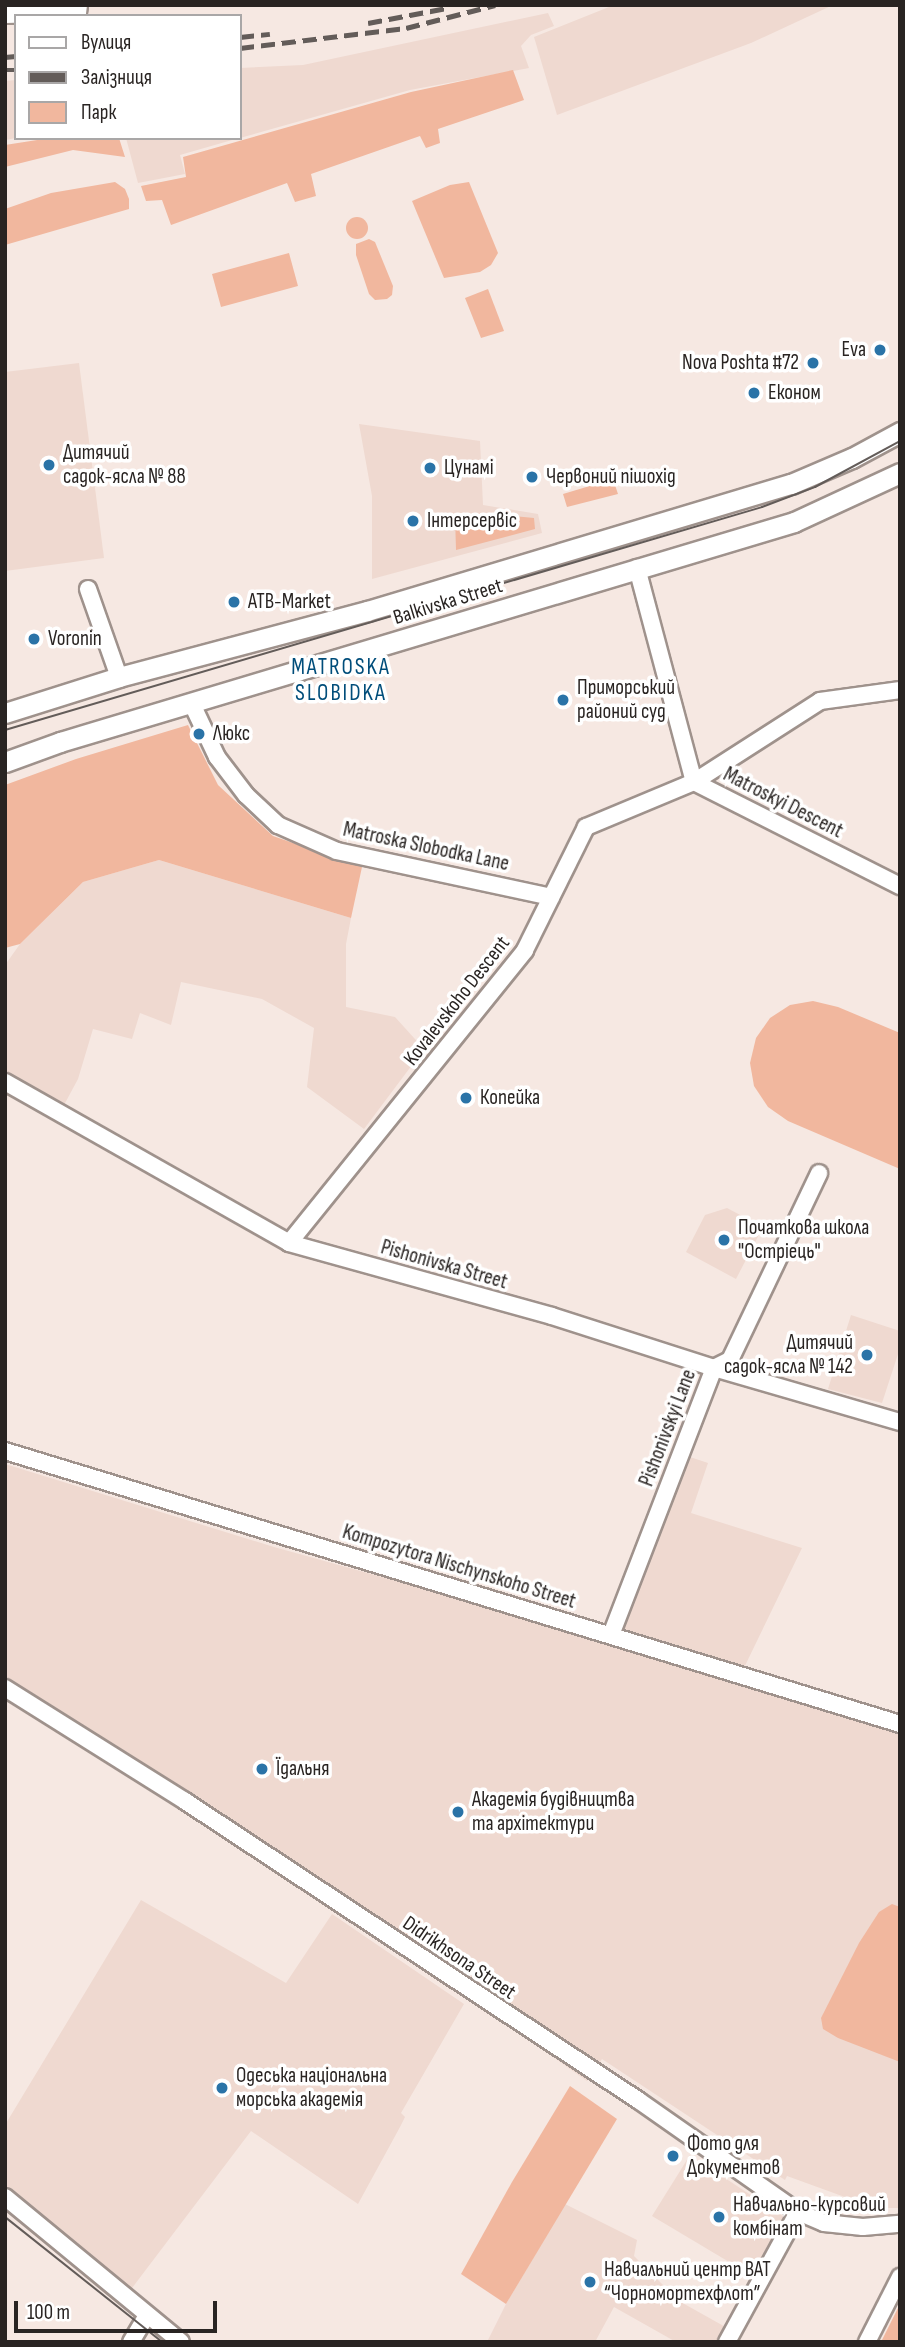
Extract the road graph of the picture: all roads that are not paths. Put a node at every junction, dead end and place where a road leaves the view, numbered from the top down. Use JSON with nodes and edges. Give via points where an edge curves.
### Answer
{"nodes":[{"id":1,"x":79,"y":5,"type":"edge"},
{"id":2,"x":42,"y":14,"type":"edge"},
{"id":3,"x":900,"y":432,"type":"edge"},
{"id":4,"x":900,"y":472,"type":"edge"},
{"id":5,"x":637,"y":568,"type":"junction"},
{"id":6,"x":88,"y":589,"type":"dead end"},
{"id":7,"x":119,"y":677,"type":"junction"},
{"id":8,"x":900,"y":690,"type":"edge"},
{"id":9,"x":192,"y":704,"type":"junction"},
{"id":10,"x":5,"y":713,"type":"edge"},
{"id":11,"x":5,"y":762,"type":"edge"},
{"id":12,"x":694,"y":782,"type":"junction"},
{"id":13,"x":900,"y":886,"type":"edge"},
{"id":14,"x":551,"y":897,"type":"junction"},
{"id":15,"x":5,"y":1082,"type":"edge"},
{"id":16,"x":819,"y":1173,"type":"dead end"},
{"id":17,"x":289,"y":1243,"type":"junction"},
{"id":18,"x":714,"y":1368,"type":"junction"},
{"id":19,"x":900,"y":1422,"type":"edge"},
{"id":20,"x":5,"y":1451,"type":"edge"},
{"id":21,"x":611,"y":1635,"type":"junction"},
{"id":22,"x":5,"y":1688,"type":"edge"},
{"id":23,"x":900,"y":1724,"type":"edge"},
{"id":24,"x":5,"y":2197,"type":"edge"},
{"id":25,"x":797,"y":2212,"type":"junction"},
{"id":26,"x":900,"y":2224,"type":"edge"},
{"id":27,"x":900,"y":2277,"type":"edge"},
{"id":28,"x":147,"y":2315,"type":"junction"},
{"id":29,"x":131,"y":2342,"type":"edge"},
{"id":30,"x":181,"y":2342,"type":"edge"},
{"id":31,"x":727,"y":2342,"type":"edge"},
{"id":32,"x":867,"y":2342,"type":"edge"}],
"edges":[{"from":1,"to":2,"type":"street","via":[[78,13]]},
{"from":3,"to":7,"type":"main road","name":"Balkivska Street","via":[[852,458],[765,492],[367,611]]},
{"from":4,"to":5,"type":"main road","name":"Balkivska Street","via":[[794,522]]},
{"from":5,"to":9,"type":"main road","name":"Balkivska Street"},
{"from":5,"to":12,"type":"street","name":"Matroskyi Descent"},
{"from":6,"to":7,"type":"street"},
{"from":7,"to":10,"type":"main road","name":"Balkivska Street"},
{"from":8,"to":12,"type":"street","name":"Kovalevskoho Descent","via":[[820,701]]},
{"from":9,"to":11,"type":"main road","name":"Balkivska Street"},
{"from":9,"to":14,"type":"street","name":"Matroska Slobodka Lane","via":[[217,758],[278,825],[337,851]]},
{"from":12,"to":13,"type":"street","name":"Matroskyi Descent"},
{"from":12,"to":14,"type":"street","name":"Kovalevskoho Descent","via":[[586,827]]},
{"from":14,"to":17,"type":"street","name":"Kovalevskoho Descent","via":[[525,950]]},
{"from":15,"to":17,"type":"street","name":"Pishonivska Street"},
{"from":16,"to":18,"type":"street","name":"Pishonivskyi Lane","via":[[730,1360]]},
{"from":17,"to":18,"type":"street","name":"Pishonivska Street","via":[[552,1316]]},
{"from":18,"to":19,"type":"street","name":"Pishonivska Street"},
{"from":18,"to":21,"type":"street","name":"Pishonivskyi Lane"},
{"from":20,"to":21,"type":"street","name":"Kompozytora Nischynskoho Street"},
{"from":21,"to":23,"type":"street","name":"Kompozytora Nischynskoho Street"},
{"from":22,"to":25,"type":"street","name":"Didrikhsona Street","via":[[638,2099]]},
{"from":24,"to":28,"type":"street"},
{"from":25,"to":26,"type":"street","name":"Didrikhsona Street","via":[[824,2223]]},
{"from":25,"to":31,"type":"street"},
{"from":27,"to":32,"type":"street"},
{"from":28,"to":29,"type":"street"},
{"from":28,"to":30,"type":"street"}]}
